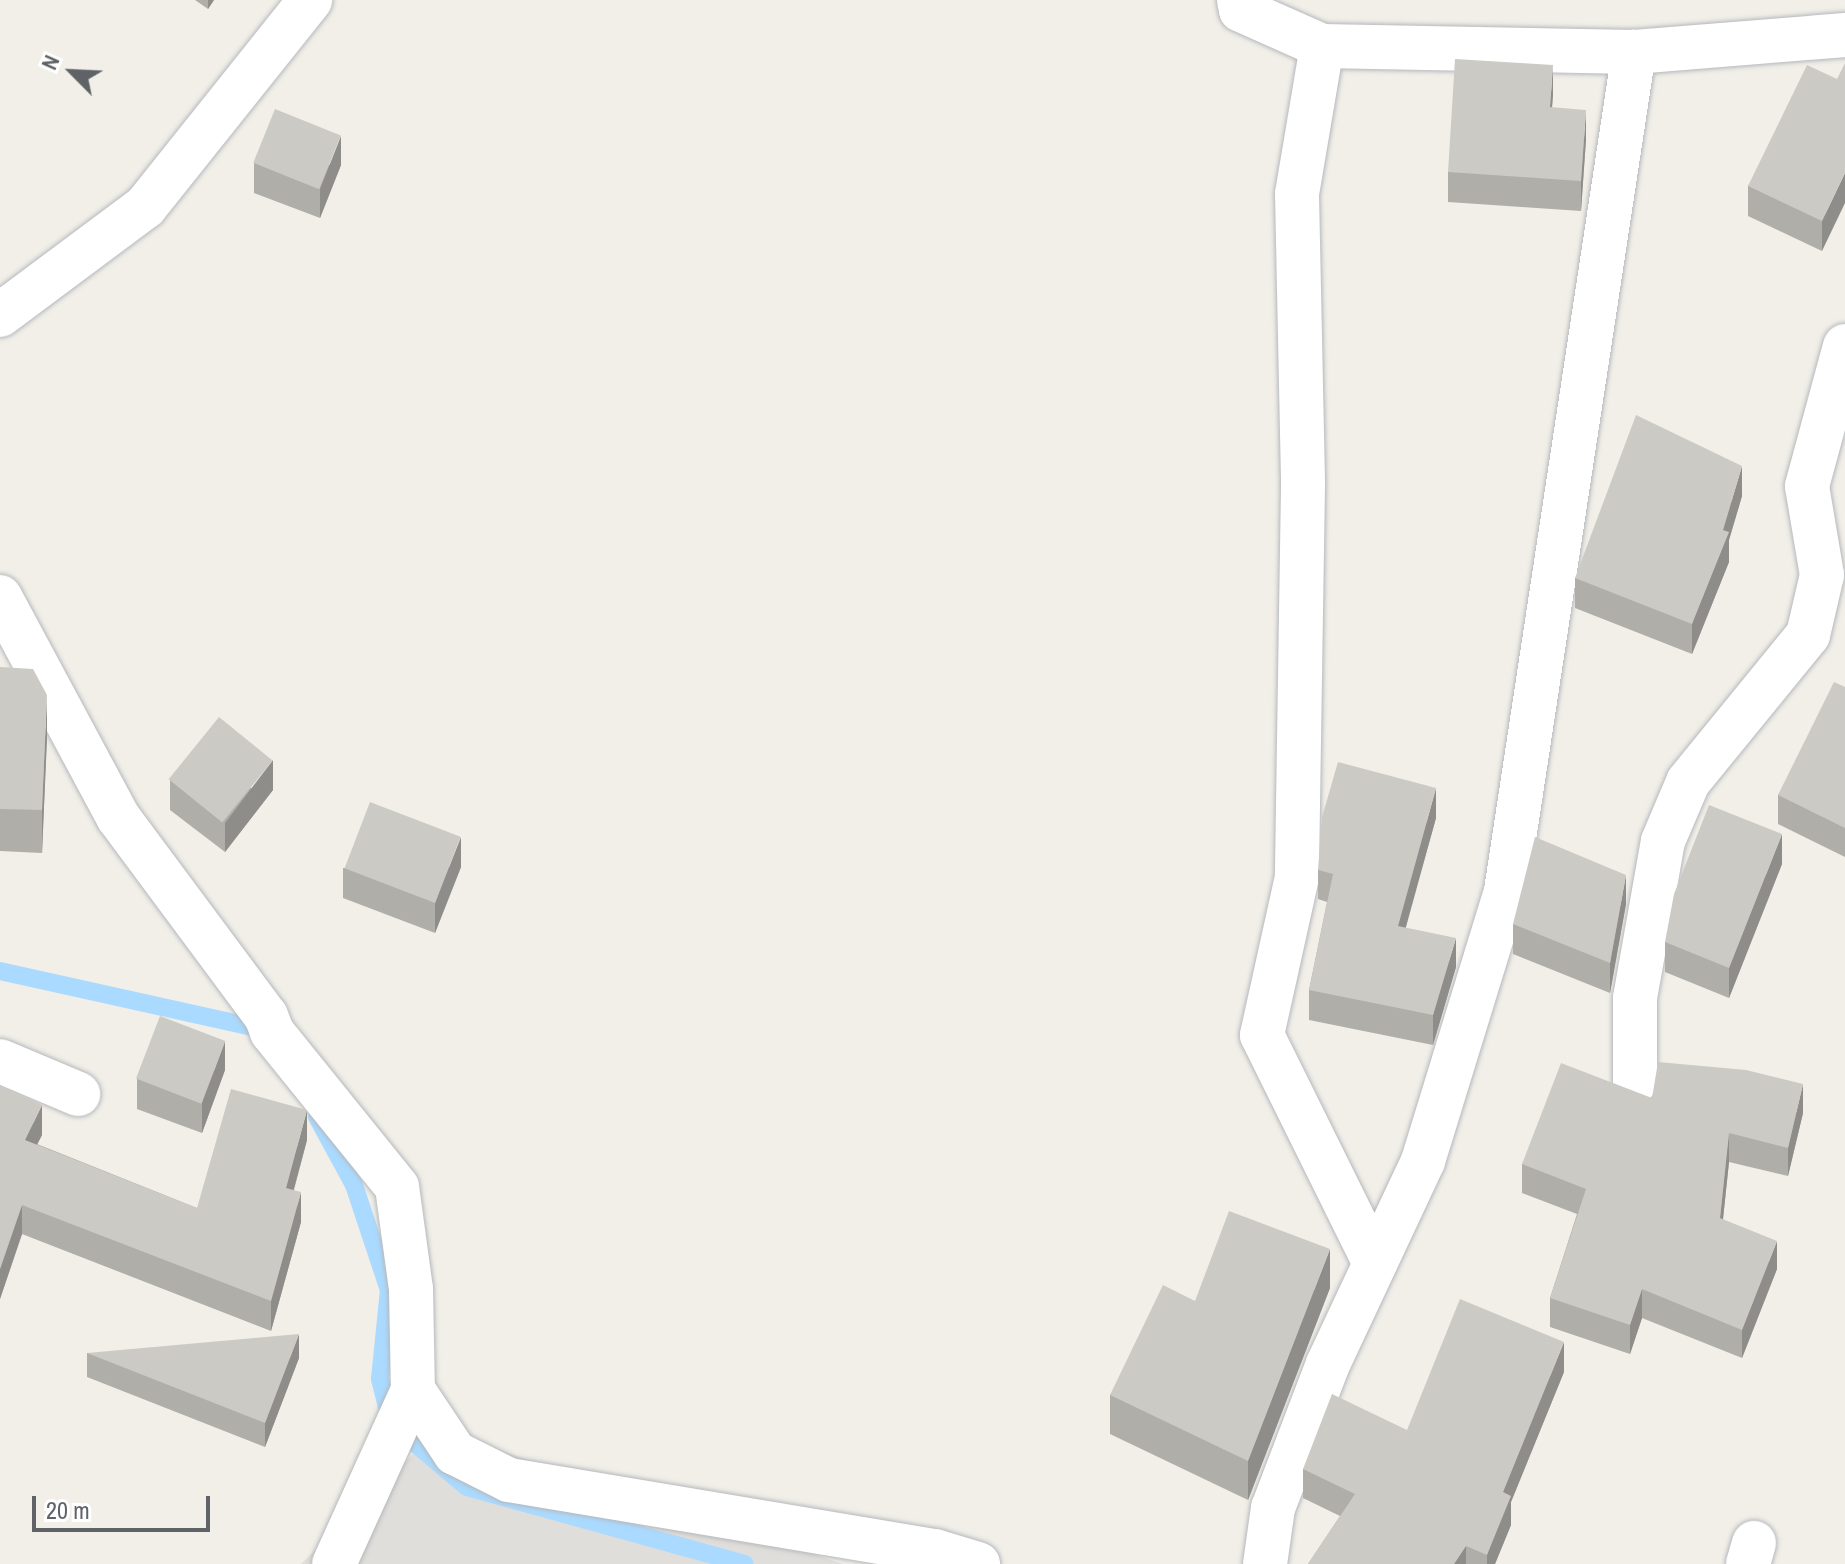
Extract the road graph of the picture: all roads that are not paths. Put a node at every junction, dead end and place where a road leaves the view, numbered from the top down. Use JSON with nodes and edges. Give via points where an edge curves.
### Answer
{"nodes":[{"id":1,"x":310,"y":0,"type":"edge"},
{"id":2,"x":1239,"y":0,"type":"edge"},
{"id":3,"x":1845,"y":35,"type":"edge"},
{"id":4,"x":1322,"y":46,"type":"junction"},
{"id":5,"x":1634,"y":52,"type":"junction"},
{"id":6,"x":0,"y":315,"type":"edge"},
{"id":7,"x":1845,"y":346,"type":"edge"},
{"id":8,"x":0,"y":597,"type":"edge"},
{"id":9,"x":0,"y":1061,"type":"edge"},
{"id":10,"x":1635,"y":1082,"type":"dead end"},
{"id":11,"x":78,"y":1094,"type":"dead end"},
{"id":12,"x":1375,"y":1264,"type":"junction"},
{"id":13,"x":413,"y":1390,"type":"junction"},
{"id":14,"x":334,"y":1564,"type":"edge"},
{"id":15,"x":978,"y":1564,"type":"edge"},
{"id":16,"x":1265,"y":1564,"type":"edge"}],
"edges":[{"from":1,"to":6,"type":"street","via":[[145,207]]},
{"from":2,"to":4,"type":"street","via":[[1241,10]]},
{"from":3,"to":5,"type":"street"},
{"from":4,"to":5,"type":"street"},
{"from":4,"to":12,"type":"street","via":[[1297,194],[1303,486],[1297,877],[1262,1035]]},
{"from":5,"to":12,"type":"street","via":[[1506,891],[1423,1161]]},
{"from":7,"to":10,"type":"street","via":[[1807,486],[1822,575],[1808,635],[1688,782],[1663,841],[1635,998]]},
{"from":8,"to":13,"type":"street","via":[[118,817],[266,1016],[272,1032],[397,1187],[411,1289]]},
{"from":9,"to":11,"type":"street"},
{"from":12,"to":16,"type":"street","via":[[1328,1364],[1273,1508]]},
{"from":13,"to":14,"type":"street"},
{"from":13,"to":15,"type":"street","via":[[455,1453],[509,1480],[935,1551]]}]}
